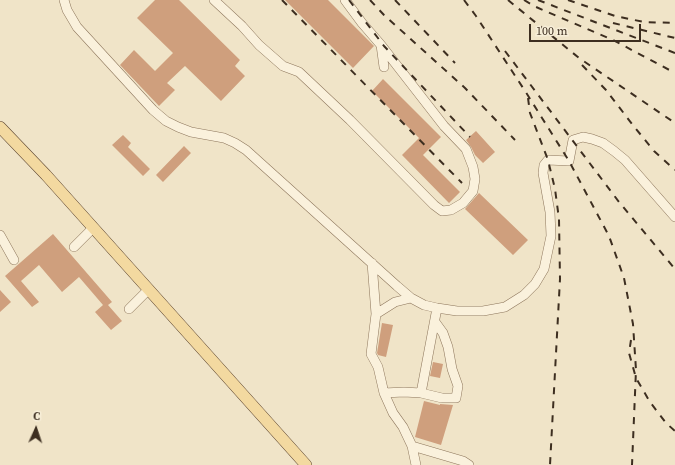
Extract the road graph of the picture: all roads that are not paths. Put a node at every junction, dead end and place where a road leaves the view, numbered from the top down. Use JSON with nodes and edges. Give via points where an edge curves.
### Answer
{"nodes":[{"id":1,"x":64,"y":0,"type":"edge"},
{"id":2,"x":214,"y":0,"type":"edge"},
{"id":3,"x":345,"y":0,"type":"edge"},
{"id":4,"x":380,"y":45,"type":"junction"},
{"id":5,"x":384,"y":67,"type":"dead end"},
{"id":6,"x":0,"y":127,"type":"edge"},
{"id":7,"x":675,"y":217,"type":"edge"},
{"id":8,"x":93,"y":228,"type":"junction"},
{"id":9,"x":0,"y":235,"type":"edge"},
{"id":10,"x":74,"y":247,"type":"dead end"},
{"id":11,"x":14,"y":260,"type":"dead end"},
{"id":12,"x":372,"y":263,"type":"junction"},
{"id":13,"x":148,"y":290,"type":"junction"},
{"id":14,"x":411,"y":298,"type":"junction"},
{"id":15,"x":437,"y":308,"type":"junction"},
{"id":16,"x":129,"y":309,"type":"dead end"},
{"id":17,"x":376,"y":314,"type":"junction"},
{"id":18,"x":435,"y":322,"type":"junction"},
{"id":19,"x":384,"y":393,"type":"junction"},
{"id":20,"x":421,"y":393,"type":"junction"},
{"id":21,"x":412,"y":446,"type":"junction"},
{"id":22,"x":306,"y":465,"type":"edge"},
{"id":23,"x":416,"y":465,"type":"edge"},
{"id":24,"x":469,"y":465,"type":"edge"}],
"edges":[{"from":1,"to":12,"type":"lane","via":[[77,27],[153,110],[178,127],[190,132],[224,138],[246,150]]},
{"from":2,"to":4,"type":"lane","via":[[258,45],[283,66],[299,72],[434,205],[442,210],[451,210],[463,203],[473,191],[473,167],[466,149],[444,126]]},
{"from":3,"to":4,"type":"lane"},
{"from":4,"to":5,"type":"lane"},
{"from":6,"to":8,"type":"main road"},
{"from":7,"to":15,"type":"lane","via":[[614,150],[592,139],[583,137],[573,140],[569,161],[548,160],[544,165],[542,173],[552,236],[544,269],[535,284],[524,295],[505,307],[483,311]]},
{"from":8,"to":10,"type":"lane"},
{"from":8,"to":13,"type":"main road"},
{"from":9,"to":11,"type":"lane"},
{"from":12,"to":14,"type":"lane"},
{"from":12,"to":17,"type":"lane"},
{"from":13,"to":16,"type":"lane"},
{"from":13,"to":22,"type":"main road"},
{"from":14,"to":15,"type":"lane"},
{"from":14,"to":17,"type":"lane","via":[[395,302]]},
{"from":15,"to":18,"type":"lane"},
{"from":17,"to":19,"type":"lane","via":[[371,354],[378,367]]},
{"from":18,"to":20,"type":"lane"},
{"from":18,"to":20,"type":"lane","via":[[443,333],[448,347],[458,386],[456,398]]},
{"from":19,"to":20,"type":"lane"},
{"from":19,"to":21,"type":"lane"},
{"from":21,"to":23,"type":"lane"},
{"from":21,"to":24,"type":"lane"}]}
